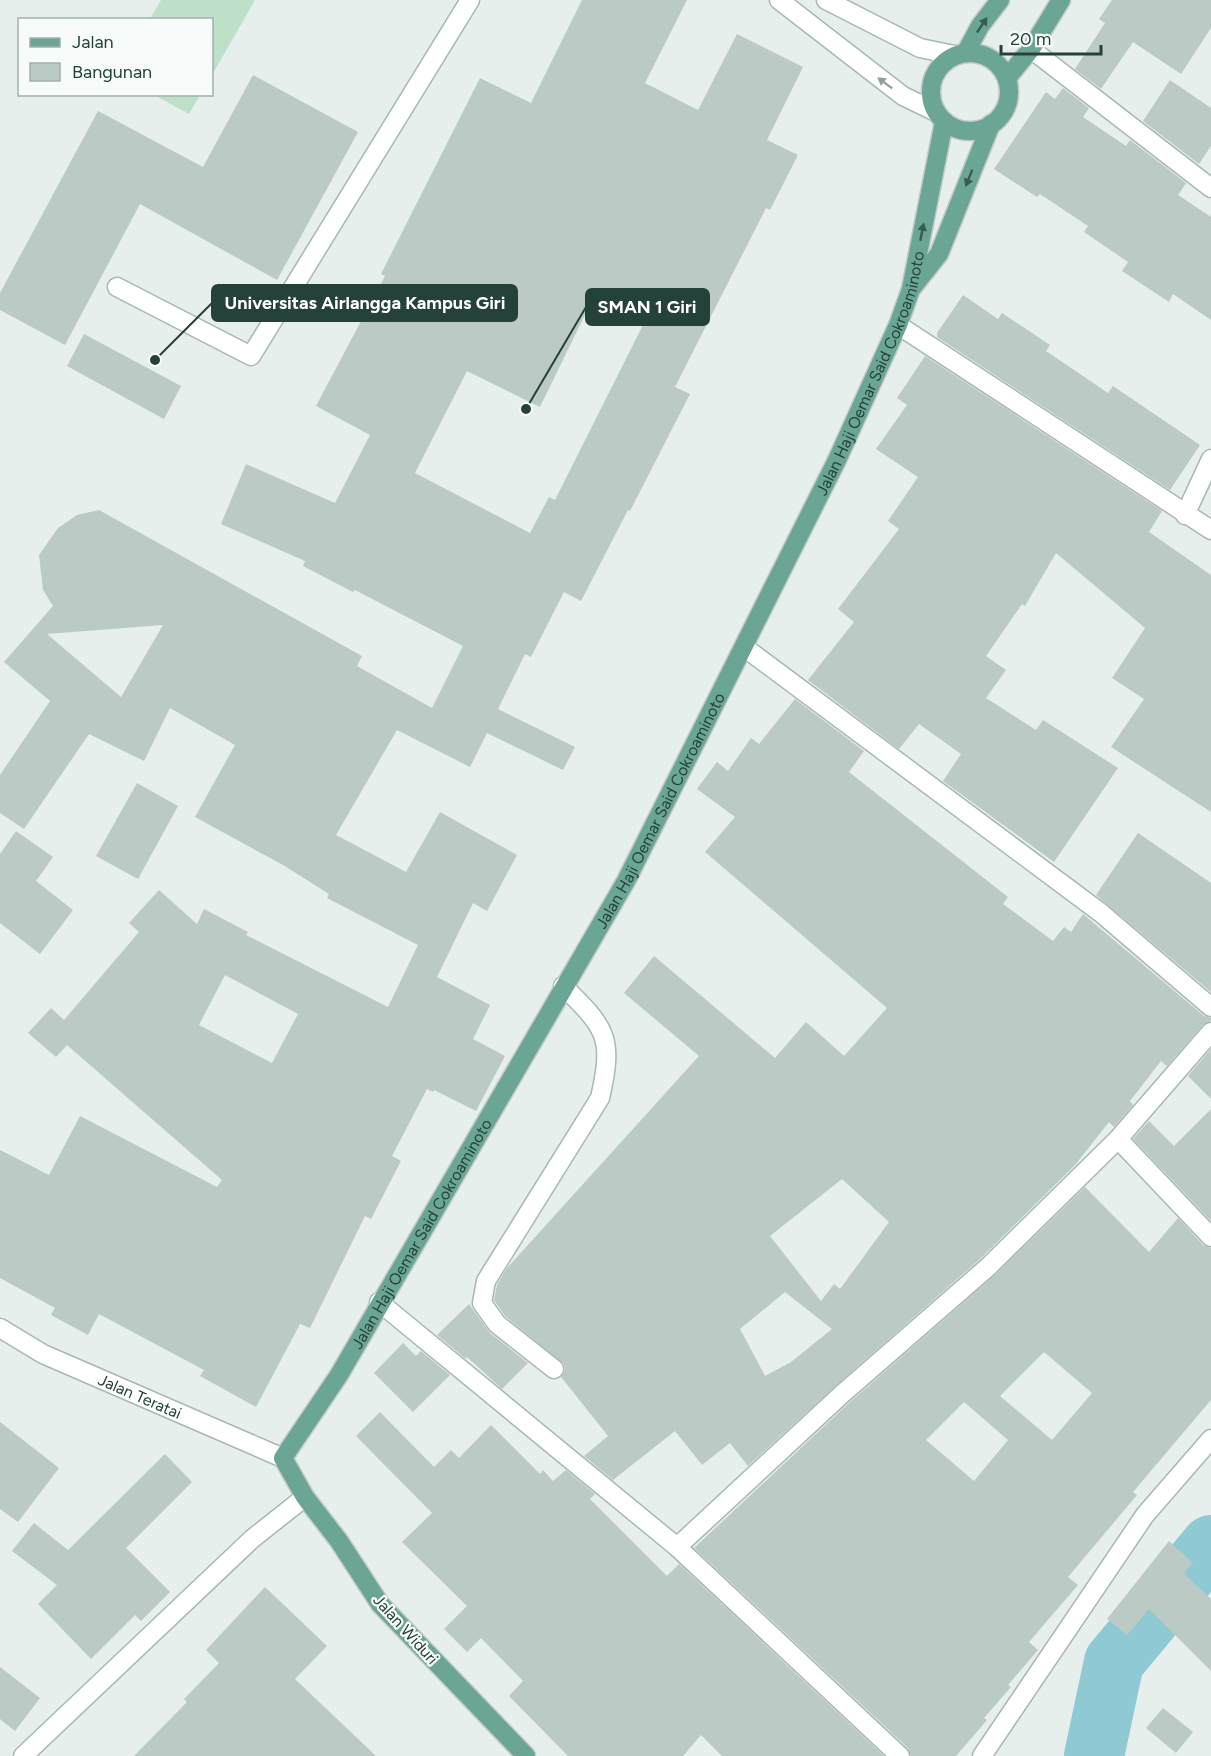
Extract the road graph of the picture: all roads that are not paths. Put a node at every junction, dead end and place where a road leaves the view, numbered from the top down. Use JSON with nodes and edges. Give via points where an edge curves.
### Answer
{"nodes":[{"id":1,"x":470,"y":0,"type":"edge"},
{"id":2,"x":778,"y":0,"type":"edge"},
{"id":3,"x":826,"y":0,"type":"edge"},
{"id":4,"x":1000,"y":0,"type":"edge"},
{"id":5,"x":1061,"y":0,"type":"edge"},
{"id":6,"x":1030,"y":49,"type":"junction"},
{"id":7,"x":960,"y":54,"type":"junction"},
{"id":8,"x":1007,"y":78,"type":"junction"},
{"id":9,"x":940,"y":117,"type":"junction"},
{"id":10,"x":992,"y":124,"type":"junction"},
{"id":11,"x":1211,"y":188,"type":"edge"},
{"id":12,"x":117,"y":287,"type":"dead end"},
{"id":13,"x":911,"y":289,"type":"junction"},
{"id":14,"x":898,"y":325,"type":"junction"},
{"id":15,"x":1211,"y":459,"type":"edge"},
{"id":16,"x":1185,"y":515,"type":"junction"},
{"id":17,"x":1211,"y":530,"type":"edge"},
{"id":18,"x":744,"y":647,"type":"junction"},
{"id":19,"x":563,"y":987,"type":"junction"},
{"id":20,"x":1211,"y":1007,"type":"edge"},
{"id":21,"x":1211,"y":1032,"type":"edge"},
{"id":22,"x":1118,"y":1139,"type":"junction"},
{"id":23,"x":1211,"y":1237,"type":"edge"},
{"id":24,"x":379,"y":1302,"type":"junction"},
{"id":25,"x":0,"y":1328,"type":"edge"},
{"id":26,"x":554,"y":1369,"type":"dead end"},
{"id":27,"x":1211,"y":1440,"type":"edge"},
{"id":28,"x":283,"y":1458,"type":"junction"},
{"id":29,"x":305,"y":1497,"type":"junction"},
{"id":30,"x":677,"y":1547,"type":"junction"},
{"id":31,"x":23,"y":1756,"type":"edge"},
{"id":32,"x":526,"y":1756,"type":"edge"},
{"id":33,"x":900,"y":1756,"type":"edge"},
{"id":34,"x":982,"y":1756,"type":"edge"}],
"edges":[{"from":1,"to":12,"type":"street","via":[[250,356]]},
{"from":9,"to":2,"type":"street","one_way":true,"via":[[903,96]]},
{"from":3,"to":7,"type":"street","via":[[920,48]]},
{"from":7,"to":4,"type":"main road","one_way":true},
{"from":5,"to":6,"type":"main road"},
{"from":6,"to":8,"type":"main road"},
{"from":6,"to":11,"type":"street"},
{"from":7,"to":8,"type":"main road","via":[[987,56]]},
{"from":7,"to":9,"type":"main road","via":[[945,61],[932,80],[931,102]]},
{"from":8,"to":10,"type":"main road","via":[[1007,104]]},
{"from":9,"to":10,"type":"main road","via":[[968,131]]},
{"from":13,"to":9,"type":"main road","name":"Jalan Haji Oemar Said Cokroaminoto","one_way":true},
{"from":10,"to":13,"type":"main road","one_way":true,"via":[[939,254]]},
{"from":13,"to":14,"type":"main road","name":"Jalan Haji Oemar Said Cokroaminoto"},
{"from":14,"to":16,"type":"street"},
{"from":14,"to":18,"type":"main road","name":"Jalan Haji Oemar Said Cokroaminoto","via":[[837,460]]},
{"from":15,"to":16,"type":"street"},
{"from":16,"to":17,"type":"street"},
{"from":18,"to":19,"type":"main road","name":"Jalan Haji Oemar Said Cokroaminoto","via":[[659,819]]},
{"from":18,"to":20,"type":"street","via":[[1101,913]]},
{"from":19,"to":24,"type":"main road","name":"Jalan Haji Oemar Said Cokroaminoto"},
{"from":19,"to":26,"type":"street","via":[[594,1016],[604,1034],[608,1065],[600,1098],[486,1281],[482,1303],[497,1324]]},
{"from":21,"to":22,"type":"street"},
{"from":22,"to":23,"type":"street"},
{"from":22,"to":30,"type":"street","via":[[988,1267],[841,1395]]},
{"from":24,"to":28,"type":"main road","name":"Jalan Haji Oemar Said Cokroaminoto","via":[[339,1375]]},
{"from":24,"to":30,"type":"street"},
{"from":25,"to":28,"type":"street","name":"Jalan Teratai","via":[[43,1353]]},
{"from":27,"to":34,"type":"street","via":[[1145,1515]]},
{"from":28,"to":29,"type":"main road","name":"Jalan Widuri"},
{"from":29,"to":31,"type":"street","via":[[252,1539]]},
{"from":29,"to":32,"type":"main road","name":"Jalan Widuri","via":[[380,1604]]},
{"from":30,"to":33,"type":"street"}]}
